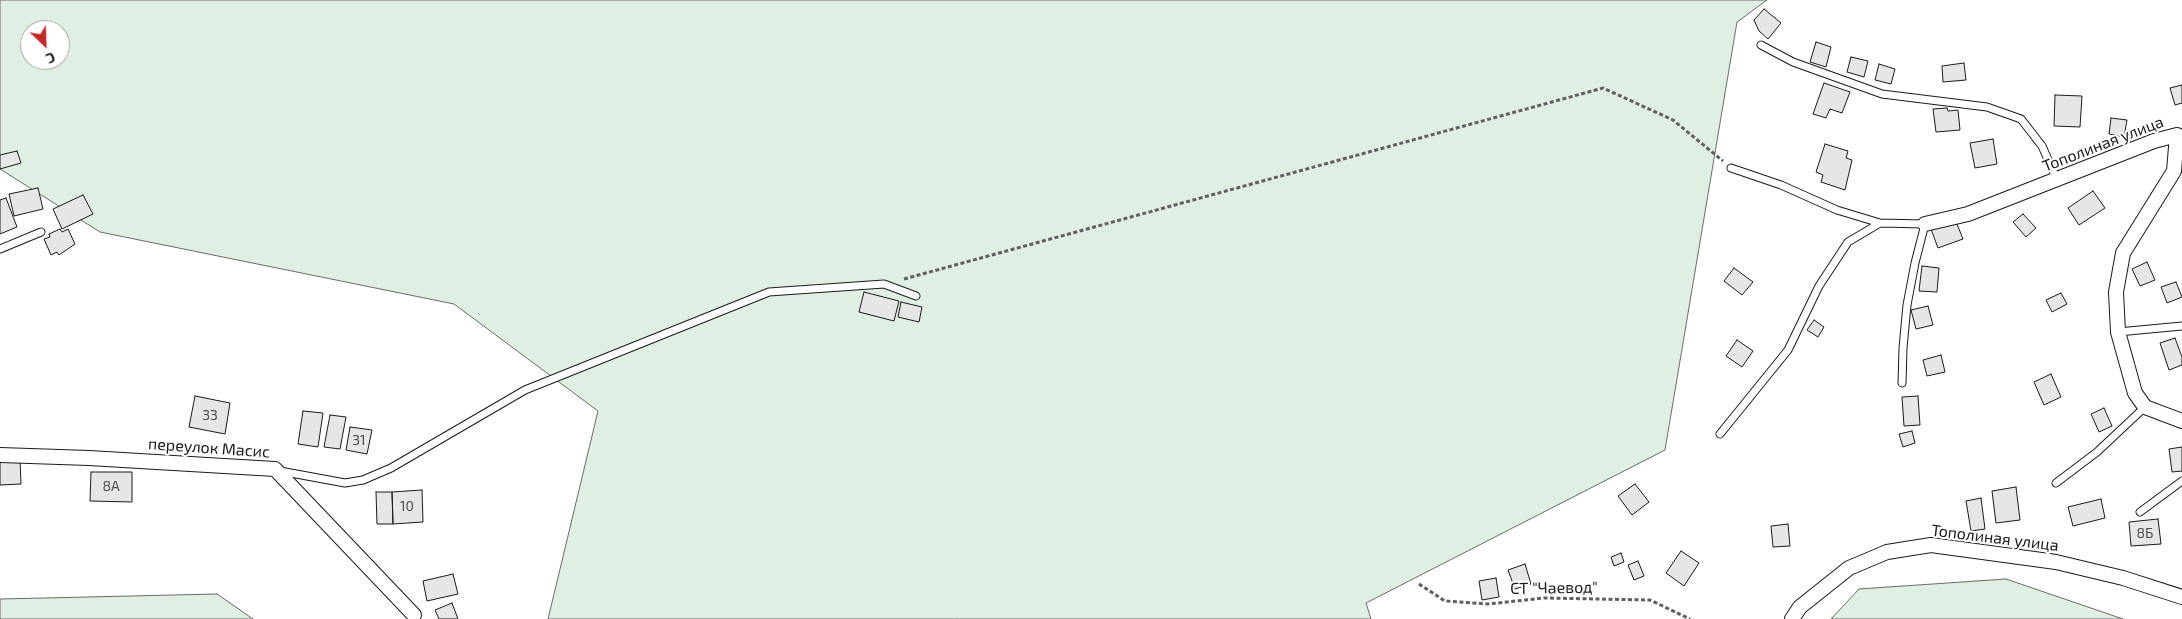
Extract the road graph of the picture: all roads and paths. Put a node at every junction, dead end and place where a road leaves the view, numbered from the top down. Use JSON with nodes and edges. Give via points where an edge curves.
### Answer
{"nodes":[{"id":1,"x":1761,"y":45,"type":"dead end"},
{"id":2,"x":2179,"y":134,"type":"edge"},
{"id":3,"x":1731,"y":168,"type":"joint"},
{"id":4,"x":2057,"y":180,"type":"junction"},
{"id":5,"x":1880,"y":223,"type":"junction"},
{"id":6,"x":1925,"y":224,"type":"junction"},
{"id":7,"x":41,"y":232,"type":"dead end"},
{"id":8,"x":0,"y":249,"type":"edge"},
{"id":9,"x":884,"y":284,"type":"junction"},
{"id":10,"x":916,"y":296,"type":"dead end"},
{"id":11,"x":2182,"y":326,"type":"edge"},
{"id":12,"x":2118,"y":332,"type":"junction"},
{"id":13,"x":1902,"y":383,"type":"dead end"},
{"id":14,"x":2145,"y":407,"type":"junction"},
{"id":15,"x":2182,"y":421,"type":"edge"},
{"id":16,"x":1720,"y":434,"type":"dead end"},
{"id":17,"x":0,"y":455,"type":"edge"},
{"id":18,"x":275,"y":470,"type":"junction"},
{"id":19,"x":2182,"y":481,"type":"edge"},
{"id":20,"x":2056,"y":483,"type":"dead end"},
{"id":21,"x":2140,"y":512,"type":"dead end"},
{"id":22,"x":1419,"y":584,"type":"dead end"},
{"id":23,"x":2182,"y":597,"type":"edge"},
{"id":24,"x":416,"y":617,"type":"edge"},
{"id":25,"x":1690,"y":619,"type":"edge"},
{"id":26,"x":1792,"y":619,"type":"edge"}],
"edges":[{"from":1,"to":4,"type":"lane","via":[[1793,62],[1882,94],[1987,107],[2021,119],[2042,146]]},
{"from":2,"to":4,"type":"street","name":"Тополиная улица"},
{"from":2,"to":12,"type":"street","name":"Тополиная улица","via":[[2174,171],[2123,253],[2116,292]]},
{"from":3,"to":5,"type":"lane","via":[[1781,185],[1837,210]]},
{"from":3,"to":9,"type":"path","via":[[1673,120],[1603,88]]},
{"from":4,"to":6,"type":"street","name":"Тополиная улица","via":[[1968,214]]},
{"from":5,"to":6,"type":"lane"},
{"from":5,"to":16,"type":"lane","via":[[1848,242],[1819,286],[1788,350]]},
{"from":6,"to":13,"type":"lane","via":[[1907,305]]},
{"from":7,"to":8,"type":"lane"},
{"from":9,"to":10,"type":"lane"},
{"from":9,"to":18,"type":"lane","via":[[768,292],[525,390],[391,468],[363,480],[345,483]]},
{"from":11,"to":12,"type":"lane"},
{"from":12,"to":14,"type":"street","name":"Тополиная улица","via":[[2135,393]]},
{"from":14,"to":15,"type":"street"},
{"from":14,"to":20,"type":"lane","via":[[2097,452]]},
{"from":17,"to":18,"type":"street","name":"переулок Масис"},
{"from":18,"to":24,"type":"street","name":"переулок Масис"},
{"from":19,"to":21,"type":"lane"},
{"from":22,"to":25,"type":"path","name":"СТ \"Чаевод\"","via":[[1445,601],[1488,604],[1544,598],[1650,600]]},
{"from":23,"to":26,"type":"street","name":"Тополиная улица","via":[[2123,578],[2056,562],[1931,545],[1887,552],[1850,568],[1800,607]]}]}
